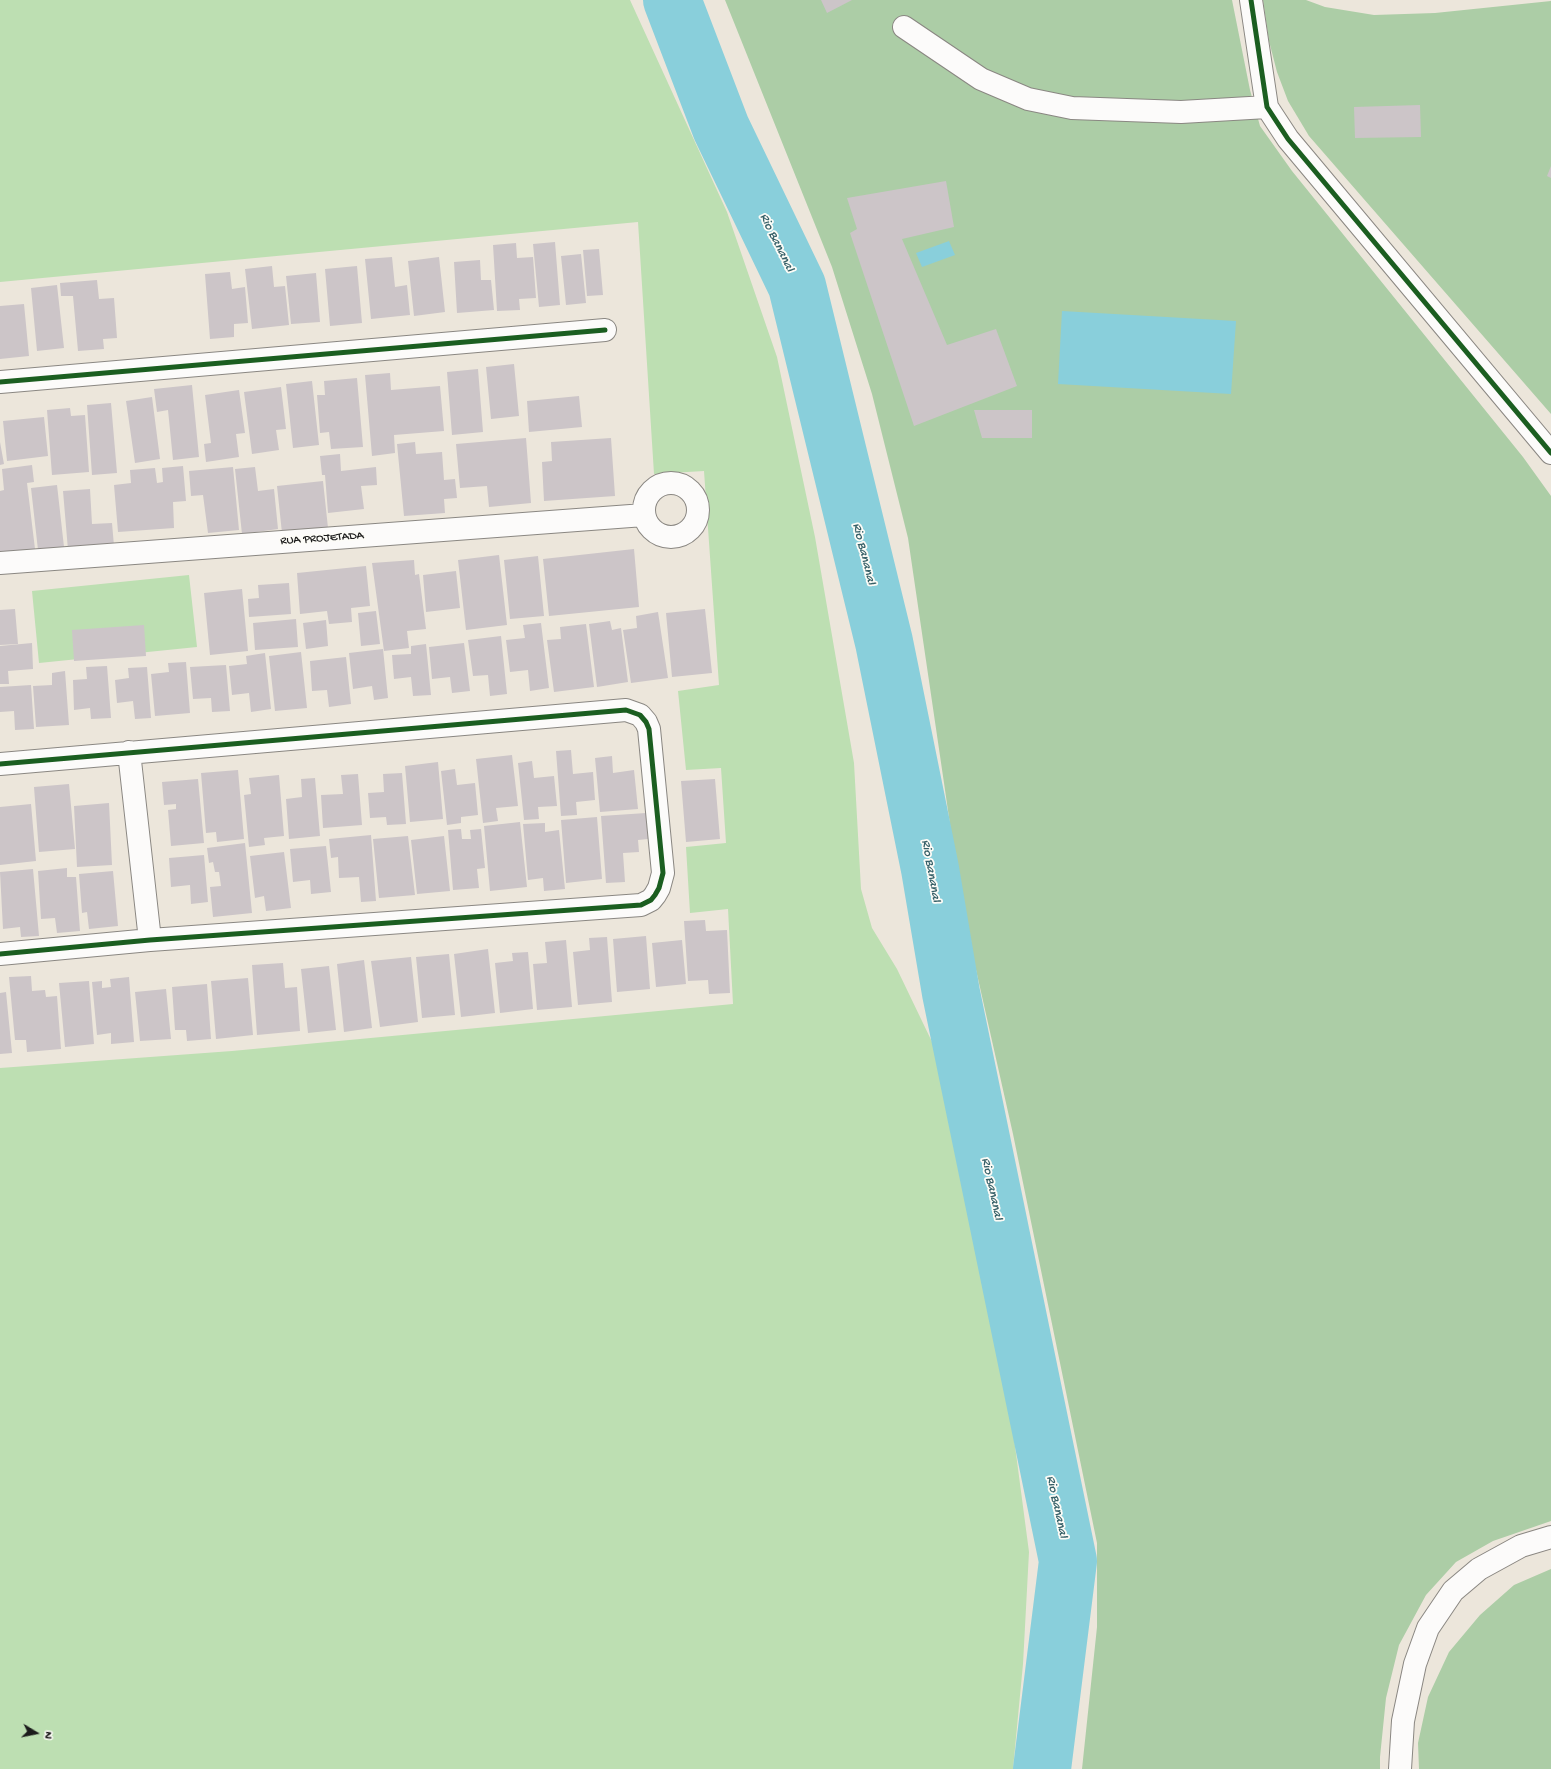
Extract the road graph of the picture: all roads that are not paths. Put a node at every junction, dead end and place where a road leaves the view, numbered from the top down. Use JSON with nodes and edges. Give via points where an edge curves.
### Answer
{"nodes":[{"id":1,"x":1251,"y":0,"type":"edge"},
{"id":2,"x":904,"y":27,"type":"dead end"},
{"id":3,"x":1267,"y":107,"type":"junction"},
{"id":4,"x":605,"y":330,"type":"dead end"},
{"id":5,"x":0,"y":382,"type":"edge"},
{"id":6,"x":1551,"y":453,"type":"edge"},
{"id":7,"x":644,"y":515,"type":"dead end"},
{"id":8,"x":0,"y":563,"type":"edge"},
{"id":9,"x":129,"y":752,"type":"junction"},
{"id":10,"x":0,"y":764,"type":"edge"},
{"id":11,"x":150,"y":940,"type":"junction"},
{"id":12,"x":0,"y":954,"type":"edge"},
{"id":13,"x":1551,"y":1537,"type":"edge"},
{"id":14,"x":1400,"y":1769,"type":"edge"}],
"edges":[{"from":1,"to":3,"type":"street"},
{"from":2,"to":3,"type":"street","via":[[981,79],[1028,99],[1072,108],[1181,112]]},
{"from":3,"to":6,"type":"street","via":[[1288,139]]},
{"from":4,"to":5,"type":"street"},
{"from":7,"to":8,"type":"street","name":"RUA PROJETADA"},
{"from":9,"to":10,"type":"street"},
{"from":9,"to":11,"type":"street"},
{"from":9,"to":11,"type":"street","via":[[618,709],[640,715],[649,729],[663,873],[659,888],[647,903]]},
{"from":11,"to":12,"type":"street"},
{"from":13,"to":14,"type":"street","via":[[1521,1546],[1479,1569],[1453,1591],[1428,1628],[1415,1664],[1403,1721]]}]}
